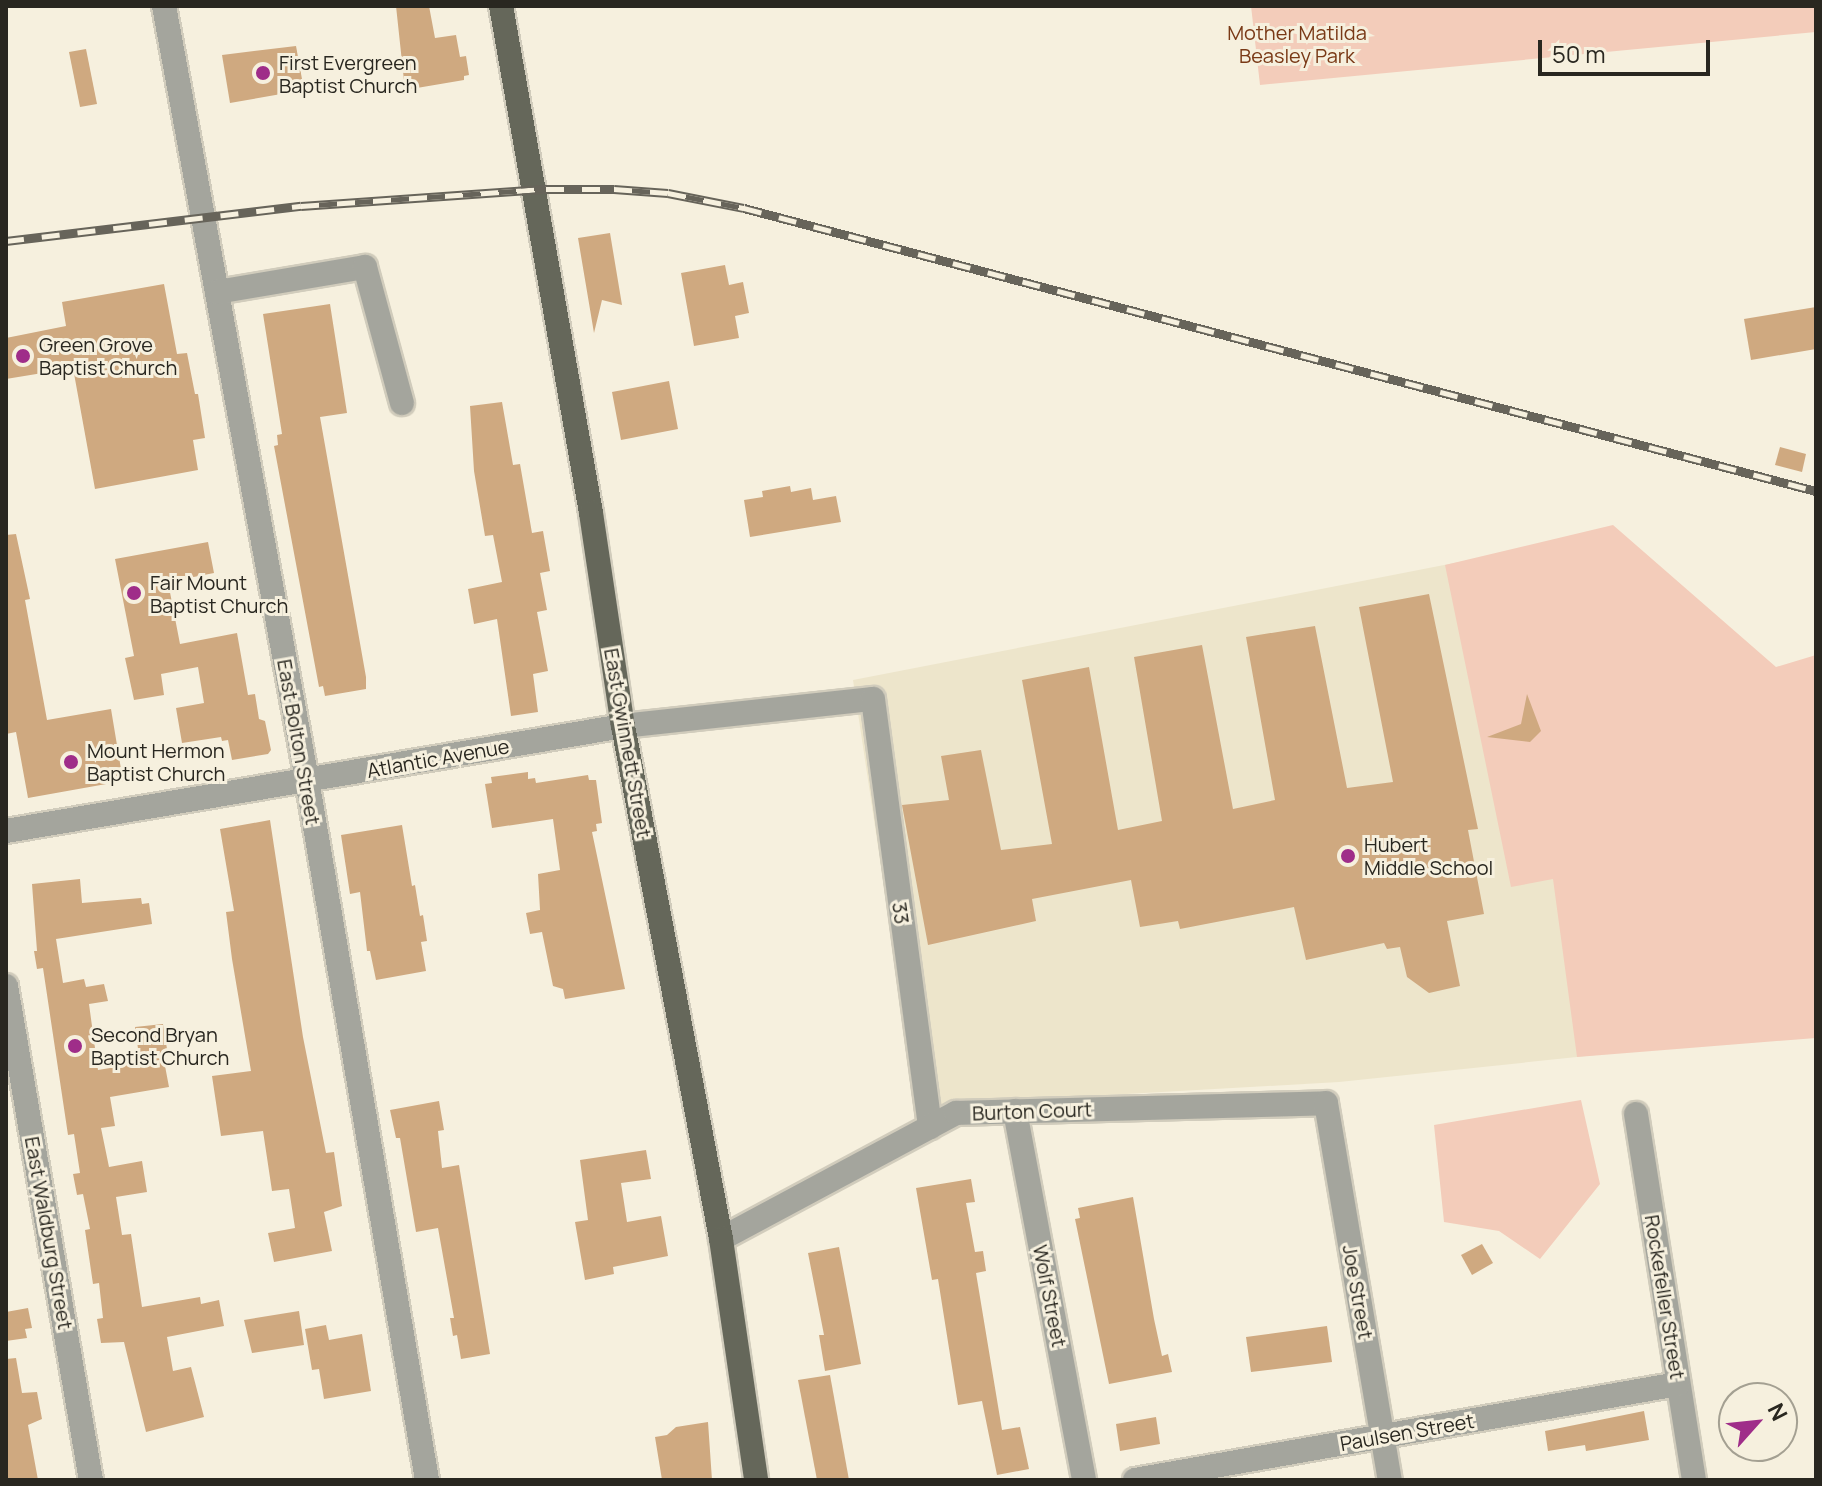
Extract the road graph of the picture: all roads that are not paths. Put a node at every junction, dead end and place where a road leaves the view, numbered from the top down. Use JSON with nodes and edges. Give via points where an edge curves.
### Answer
{"nodes":[{"id":1,"x":164,"y":6,"type":"edge"},
{"id":2,"x":501,"y":6,"type":"edge"},
{"id":3,"x":217,"y":292,"type":"junction"},
{"id":4,"x":402,"y":403,"type":"dead end"},
{"id":5,"x":873,"y":699,"type":"joint"},
{"id":6,"x":623,"y":726,"type":"junction"},
{"id":7,"x":307,"y":780,"type":"junction"},
{"id":8,"x":6,"y":831,"type":"edge"},
{"id":9,"x":6,"y":986,"type":"edge"},
{"id":10,"x":1326,"y":1103,"type":"joint"},
{"id":11,"x":1015,"y":1111,"type":"junction"},
{"id":12,"x":1636,"y":1114,"type":"dead end"},
{"id":13,"x":930,"y":1127,"type":"junction"},
{"id":14,"x":721,"y":1239,"type":"junction"},
{"id":15,"x":1678,"y":1384,"type":"junction"},
{"id":16,"x":1382,"y":1436,"type":"junction"},
{"id":17,"x":91,"y":1480,"type":"edge"},
{"id":18,"x":427,"y":1480,"type":"edge"},
{"id":19,"x":756,"y":1480,"type":"edge"},
{"id":20,"x":1084,"y":1480,"type":"edge"},
{"id":21,"x":1135,"y":1480,"type":"edge"},
{"id":22,"x":1390,"y":1480,"type":"edge"},
{"id":23,"x":1694,"y":1480,"type":"edge"}],
"edges":[{"from":1,"to":3,"type":"street","name":"East Bolton Street"},
{"from":2,"to":6,"type":"main road","name":"East Gwinnett Street","via":[[591,513]]},
{"from":3,"to":4,"type":"street","via":[[365,267]]},
{"from":3,"to":7,"type":"street","name":"East Bolton Street"},
{"from":5,"to":6,"type":"street","name":"Atlantic Avenue"},
{"from":5,"to":13,"type":"street","name":"33"},
{"from":6,"to":7,"type":"street","name":"Atlantic Avenue"},
{"from":6,"to":14,"type":"main road","name":"East Gwinnett Street"},
{"from":7,"to":8,"type":"street","name":"Atlantic Avenue"},
{"from":7,"to":18,"type":"street","name":"East Bolton Street"},
{"from":9,"to":17,"type":"street","name":"East Waldburg Street"},
{"from":10,"to":11,"type":"street","name":"Burton Court"},
{"from":10,"to":16,"type":"street","name":"Joe Street"},
{"from":11,"to":13,"type":"street","name":"Burton Court","via":[[956,1113]]},
{"from":11,"to":20,"type":"street","name":"Wolf Street"},
{"from":12,"to":15,"type":"street","name":"Rockefeller Street"},
{"from":13,"to":14,"type":"street","name":"Burton Court"},
{"from":14,"to":19,"type":"main road","name":"East Gwinnett Street"},
{"from":15,"to":16,"type":"street","name":"Paulsen Street"},
{"from":15,"to":23,"type":"street","name":"Rockefeller Street"},
{"from":16,"to":21,"type":"street","name":"Paulsen Street"},
{"from":16,"to":22,"type":"street","name":"Joe Street"}]}
